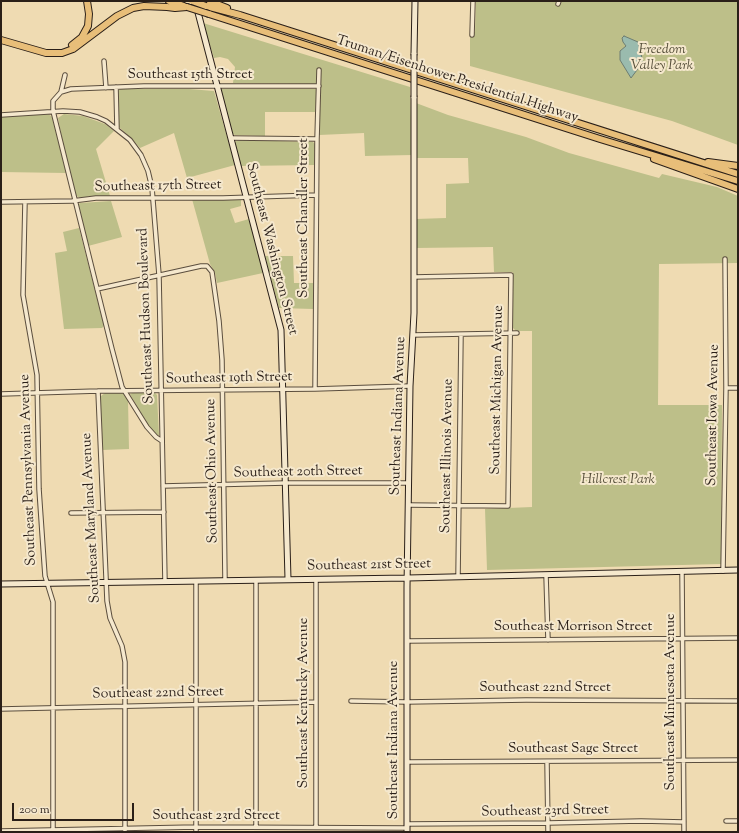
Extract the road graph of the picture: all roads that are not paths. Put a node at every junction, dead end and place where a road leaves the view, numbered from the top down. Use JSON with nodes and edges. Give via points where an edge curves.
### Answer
{"nodes":[{"id":1,"x":87,"y":1,"type":"edge"},
{"id":2,"x":169,"y":1,"type":"edge"},
{"id":3,"x":192,"y":1,"type":"edge"},
{"id":4,"x":195,"y":1,"type":"edge"},
{"id":5,"x":415,"y":1,"type":"edge"},
{"id":6,"x":473,"y":1,"type":"edge"},
{"id":7,"x":207,"y":3,"type":"edge"},
{"id":8,"x":187,"y":7,"type":"junction"},
{"id":9,"x":472,"y":35,"type":"dead end"},
{"id":10,"x":1,"y":36,"type":"edge"},
{"id":11,"x":1,"y":40,"type":"edge"},
{"id":12,"x":104,"y":61,"type":"dead end"},
{"id":13,"x":320,"y":70,"type":"dead end"},
{"id":14,"x":65,"y":75,"type":"dead end"},
{"id":15,"x":218,"y":86,"type":"junction"},
{"id":16,"x":319,"y":86,"type":"junction"},
{"id":17,"x":116,"y":87,"type":"junction"},
{"id":18,"x":106,"y":88,"type":"junction"},
{"id":19,"x":61,"y":92,"type":"junction"},
{"id":20,"x":53,"y":111,"type":"junction"},
{"id":21,"x":1,"y":115,"type":"edge"},
{"id":22,"x":116,"y":129,"type":"junction"},
{"id":23,"x":231,"y":138,"type":"junction"},
{"id":24,"x":317,"y":139,"type":"junction"},
{"id":25,"x":600,"y":139,"type":"junction"},
{"id":26,"x":700,"y":162,"type":"junction"},
{"id":27,"x":738,"y":166,"type":"edge"},
{"id":28,"x":738,"y":174,"type":"edge"},
{"id":29,"x":738,"y":181,"type":"edge"},
{"id":30,"x":738,"y":189,"type":"edge"},
{"id":31,"x":316,"y":195,"type":"junction"},
{"id":32,"x":246,"y":197,"type":"junction"},
{"id":33,"x":153,"y":198,"type":"junction"},
{"id":34,"x":75,"y":201,"type":"junction"},
{"id":35,"x":1,"y":202,"type":"edge"},
{"id":36,"x":25,"y":202,"type":"junction"},
{"id":37,"x":725,"y":259,"type":"dead end"},
{"id":38,"x":159,"y":276,"type":"junction"},
{"id":39,"x":414,"y":277,"type":"junction"},
{"id":40,"x":97,"y":289,"type":"junction"},
{"id":41,"x":510,"y":333,"type":"junction"},
{"id":42,"x":517,"y":333,"type":"dead end"},
{"id":43,"x":413,"y":335,"type":"junction"},
{"id":44,"x":460,"y":335,"type":"junction"},
{"id":45,"x":410,"y":386,"type":"junction"},
{"id":46,"x":726,"y":388,"type":"junction"},
{"id":47,"x":738,"y":388,"type":"edge"},
{"id":48,"x":283,"y":389,"type":"junction"},
{"id":49,"x":315,"y":389,"type":"junction"},
{"id":50,"x":222,"y":390,"type":"junction"},
{"id":51,"x":98,"y":391,"type":"junction"},
{"id":52,"x":126,"y":391,"type":"junction"},
{"id":53,"x":161,"y":391,"type":"junction"},
{"id":54,"x":1,"y":394,"type":"edge"},
{"id":55,"x":37,"y":394,"type":"junction"},
{"id":56,"x":162,"y":441,"type":"junction"},
{"id":57,"x":285,"y":483,"type":"junction"},
{"id":58,"x":408,"y":483,"type":"junction"},
{"id":59,"x":224,"y":485,"type":"junction"},
{"id":60,"x":163,"y":486,"type":"junction"},
{"id":61,"x":408,"y":505,"type":"junction"},
{"id":62,"x":458,"y":506,"type":"junction"},
{"id":63,"x":164,"y":512,"type":"junction"},
{"id":64,"x":71,"y":513,"type":"dead end"},
{"id":65,"x":102,"y":513,"type":"junction"},
{"id":66,"x":738,"y":570,"type":"edge"},
{"id":67,"x":723,"y":571,"type":"junction"},
{"id":68,"x":682,"y":572,"type":"junction"},
{"id":69,"x":546,"y":575,"type":"junction"},
{"id":70,"x":458,"y":577,"type":"junction"},
{"id":71,"x":408,"y":578,"type":"junction"},
{"id":72,"x":316,"y":579,"type":"junction"},
{"id":73,"x":226,"y":580,"type":"junction"},
{"id":74,"x":256,"y":580,"type":"junction"},
{"id":75,"x":288,"y":580,"type":"junction"},
{"id":76,"x":196,"y":581,"type":"junction"},
{"id":77,"x":105,"y":582,"type":"junction"},
{"id":78,"x":165,"y":582,"type":"junction"},
{"id":79,"x":1,"y":584,"type":"edge"},
{"id":80,"x":48,"y":584,"type":"junction"},
{"id":81,"x":738,"y":638,"type":"edge"},
{"id":82,"x":683,"y":639,"type":"junction"},
{"id":83,"x":548,"y":640,"type":"junction"},
{"id":84,"x":407,"y":641,"type":"junction"},
{"id":85,"x":682,"y":700,"type":"junction"},
{"id":86,"x":352,"y":701,"type":"dead end"},
{"id":87,"x":738,"y":701,"type":"edge"},
{"id":88,"x":316,"y":702,"type":"junction"},
{"id":89,"x":407,"y":702,"type":"junction"},
{"id":90,"x":196,"y":704,"type":"junction"},
{"id":91,"x":256,"y":704,"type":"junction"},
{"id":92,"x":125,"y":706,"type":"junction"},
{"id":93,"x":53,"y":708,"type":"junction"},
{"id":94,"x":1,"y":709,"type":"edge"},
{"id":95,"x":738,"y":760,"type":"edge"},
{"id":96,"x":682,"y":761,"type":"junction"},
{"id":97,"x":407,"y":762,"type":"junction"},
{"id":98,"x":547,"y":762,"type":"junction"},
{"id":99,"x":726,"y":821,"type":"dead end"},
{"id":100,"x":738,"y":821,"type":"edge"},
{"id":101,"x":684,"y":822,"type":"junction"},
{"id":102,"x":548,"y":824,"type":"junction"},
{"id":103,"x":196,"y":827,"type":"junction"},
{"id":104,"x":256,"y":827,"type":"junction"},
{"id":105,"x":268,"y":827,"type":"junction"},
{"id":106,"x":316,"y":828,"type":"junction"},
{"id":107,"x":407,"y":828,"type":"edge"},
{"id":108,"x":125,"y":830,"type":"edge"},
{"id":109,"x":337,"y":830,"type":"edge"},
{"id":110,"x":1,"y":831,"type":"edge"},
{"id":111,"x":53,"y":831,"type":"edge"},
{"id":112,"x":196,"y":832,"type":"edge"},
{"id":113,"x":268,"y":832,"type":"edge"},
{"id":114,"x":548,"y":832,"type":"edge"},
{"id":115,"x":684,"y":832,"type":"edge"}],
"edges":[{"from":1,"to":10,"type":"highway","via":[[89,20],[85,32],[77,41],[64,48],[48,49]]},
{"from":2,"to":8,"type":"highway","name":"Truman/Eisenhower Presidential Highway"},
{"from":3,"to":7,"type":"highway","name":"Truman/Eisenhower Presidential Highway","bridge":true},
{"from":4,"to":15,"type":"street","name":"Southeast Washington Street"},
{"from":5,"to":39,"type":"street","name":"Southeast Indiana Avenue","bridge":true},
{"from":6,"to":9,"type":"street"},
{"from":7,"to":26,"type":"highway","name":"Truman/Eisenhower Presidential Highway"},
{"from":8,"to":11,"type":"highway","via":[[133,8],[117,16],[73,49],[62,53],[46,53]]},
{"from":8,"to":25,"type":"highway","name":"Truman/Eisenhower Presidential Highway","bridge":true},
{"from":12,"to":18,"type":"street"},
{"from":13,"to":16,"type":"street","name":"Southeast Chandler Street"},
{"from":14,"to":19,"type":"street"},
{"from":15,"to":16,"type":"street","name":"Southeast 15th Street"},
{"from":15,"to":17,"type":"street","name":"Southeast 15th Street"},
{"from":15,"to":23,"type":"street","name":"Southeast Washington Street"},
{"from":16,"to":24,"type":"street","name":"Southeast Chandler Street"},
{"from":17,"to":18,"type":"street","name":"Southeast 15th Street"},
{"from":17,"to":22,"type":"street"},
{"from":18,"to":19,"type":"street","name":"Southeast 15th Street","via":[[71,89]]},
{"from":19,"to":20,"type":"street","via":[[53,101]]},
{"from":20,"to":21,"type":"street"},
{"from":20,"to":22,"type":"street","name":"Southeast Hudson Boulevard","via":[[89,114],[106,121]]},
{"from":20,"to":34,"type":"street"},
{"from":22,"to":33,"type":"street","name":"Southeast Hudson Boulevard","via":[[130,140],[141,155],[149,175]]},
{"from":23,"to":24,"type":"street"},
{"from":23,"to":32,"type":"street","name":"Southeast Washington Street"},
{"from":24,"to":31,"type":"street","name":"Southeast Chandler Street"},
{"from":25,"to":29,"type":"highway","name":"Truman/Eisenhower Presidential Highway"},
{"from":25,"to":30,"type":"highway"},
{"from":26,"to":27,"type":"highway"},
{"from":26,"to":28,"type":"highway","name":"Truman/Eisenhower Presidential Highway"},
{"from":31,"to":32,"type":"street","name":"Southeast 17th Street"},
{"from":31,"to":49,"type":"street","name":"Southeast Chandler Street"},
{"from":32,"to":33,"type":"street","name":"Southeast 17th Street"},
{"from":32,"to":48,"type":"street","name":"Southeast Washington Street","via":[[281,330]]},
{"from":33,"to":34,"type":"street","name":"Southeast 17th Street","via":[[96,198]]},
{"from":33,"to":38,"type":"street","name":"Southeast Hudson Boulevard"},
{"from":34,"to":36,"type":"street","name":"Southeast 17th Street"},
{"from":34,"to":40,"type":"street"},
{"from":35,"to":36,"type":"street","name":"Southeast 17th Street"},
{"from":36,"to":55,"type":"street","name":"Southeast Pennsylvania Avenue","via":[[24,296],[37,370]]},
{"from":37,"to":46,"type":"street","name":"Southeast Iowa Avenue"},
{"from":38,"to":40,"type":"street"},
{"from":38,"to":50,"type":"street","name":"Southeast Ohio Avenue","via":[[201,266],[209,268],[212,272],[219,322]]},
{"from":38,"to":53,"type":"street","name":"Southeast Hudson Boulevard"},
{"from":39,"to":41,"type":"street","name":"Southeast Michigan Avenue","via":[[511,275]]},
{"from":39,"to":43,"type":"street","name":"Southeast Indiana Avenue"},
{"from":40,"to":52,"type":"street","via":[[122,387]]},
{"from":41,"to":42,"type":"street"},
{"from":41,"to":44,"type":"street"},
{"from":41,"to":62,"type":"street","name":"Southeast Michigan Avenue","via":[[508,506]]},
{"from":43,"to":44,"type":"street"},
{"from":43,"to":45,"type":"street","name":"Southeast Indiana Avenue"},
{"from":44,"to":62,"type":"street","name":"Southeast Illinois Avenue"},
{"from":45,"to":49,"type":"street","name":"Southeast 19th Street"},
{"from":45,"to":58,"type":"street","name":"Southeast Indiana Avenue"},
{"from":46,"to":47,"type":"street"},
{"from":46,"to":67,"type":"street","name":"Southeast Iowa Avenue"},
{"from":48,"to":49,"type":"street","name":"Southeast 19th Street"},
{"from":48,"to":50,"type":"street","name":"Southeast 19th Street"},
{"from":48,"to":57,"type":"street","name":"Southeast Washington Street"},
{"from":50,"to":53,"type":"street","name":"Southeast 19th Street"},
{"from":50,"to":59,"type":"street","name":"Southeast Ohio Avenue"},
{"from":51,"to":52,"type":"street","name":"Southeast 19th Street"},
{"from":51,"to":55,"type":"street","name":"Southeast 19th Street"},
{"from":51,"to":65,"type":"street","name":"Southeast Maryland Avenue"},
{"from":52,"to":53,"type":"street","name":"Southeast 19th Street"},
{"from":52,"to":56,"type":"street","via":[[147,427]]},
{"from":53,"to":56,"type":"street","name":"Southeast Hudson Boulevard"},
{"from":54,"to":55,"type":"street","name":"Southeast 19th Street"},
{"from":55,"to":80,"type":"street","name":"Southeast Pennsylvania Avenue","via":[[40,511],[45,576]]},
{"from":56,"to":60,"type":"street","name":"Southeast Hudson Boulevard"},
{"from":57,"to":58,"type":"street","name":"Southeast 20th Street"},
{"from":57,"to":59,"type":"street","name":"Southeast 20th Street"},
{"from":57,"to":75,"type":"street","name":"Southeast Washington Street"},
{"from":58,"to":61,"type":"street","name":"Southeast Indiana Avenue"},
{"from":59,"to":60,"type":"street","name":"Southeast 20th Street"},
{"from":59,"to":73,"type":"street","name":"Southeast Ohio Avenue"},
{"from":60,"to":63,"type":"street","name":"Southeast Hudson Boulevard"},
{"from":61,"to":62,"type":"street"},
{"from":61,"to":71,"type":"street","name":"Southeast Indiana Avenue"},
{"from":62,"to":70,"type":"street","name":"Southeast Illinois Avenue"},
{"from":63,"to":65,"type":"street"},
{"from":63,"to":78,"type":"street","name":"Southeast Hudson Boulevard"},
{"from":64,"to":65,"type":"street"},
{"from":65,"to":77,"type":"street","name":"Southeast Maryland Avenue"},
{"from":66,"to":67,"type":"street","name":"Southeast 21st Street"},
{"from":67,"to":68,"type":"street","name":"Southeast 21st Street"},
{"from":68,"to":69,"type":"street","name":"Southeast 21st Street"},
{"from":68,"to":82,"type":"street","name":"Southeast Minnesota Avenue"},
{"from":69,"to":70,"type":"street","name":"Southeast 21st Street"},
{"from":69,"to":83,"type":"street"},
{"from":70,"to":71,"type":"street","name":"Southeast 21st Street"},
{"from":71,"to":72,"type":"street","name":"Southeast 21st Street"},
{"from":71,"to":84,"type":"street","name":"Southeast Indiana Avenue"},
{"from":72,"to":75,"type":"street","name":"Southeast 21st Street"},
{"from":72,"to":88,"type":"street","name":"Southeast Kentucky Avenue"},
{"from":73,"to":74,"type":"street","name":"Southeast 21st Street"},
{"from":73,"to":76,"type":"street","name":"Southeast 21st Street"},
{"from":74,"to":75,"type":"street","name":"Southeast 21st Street"},
{"from":74,"to":91,"type":"street"},
{"from":76,"to":78,"type":"street","name":"Southeast 21st Street"},
{"from":76,"to":90,"type":"street"},
{"from":77,"to":78,"type":"street","name":"Southeast 21st Street"},
{"from":77,"to":80,"type":"street","name":"Southeast 21st Street"},
{"from":77,"to":92,"type":"street","name":"Southeast Maryland Avenue","via":[[108,610],[124,654]]},
{"from":79,"to":80,"type":"street","name":"Southeast 21st Street"},
{"from":80,"to":93,"type":"street","name":"Southeast Pennsylvania Avenue","via":[[53,602]]},
{"from":81,"to":82,"type":"street","name":"Southeast Morrison Street"},
{"from":82,"to":83,"type":"street","name":"Southeast Morrison Street"},
{"from":82,"to":85,"type":"street","name":"Southeast Minnesota Avenue"},
{"from":83,"to":84,"type":"street","name":"Southeast Morrison Street"},
{"from":84,"to":89,"type":"street","name":"Southeast Indiana Avenue"},
{"from":85,"to":87,"type":"street","name":"Southeast 22nd Street"},
{"from":85,"to":89,"type":"street","name":"Southeast 22nd Street"},
{"from":85,"to":96,"type":"street","name":"Southeast Minnesota Avenue"},
{"from":86,"to":89,"type":"street","name":"Southeast 22nd Street"},
{"from":88,"to":91,"type":"street","name":"Southeast 22nd Street"},
{"from":88,"to":106,"type":"street","name":"Southeast Kentucky Avenue"},
{"from":89,"to":97,"type":"street","name":"Southeast Indiana Avenue"},
{"from":90,"to":91,"type":"street","name":"Southeast 22nd Street"},
{"from":90,"to":92,"type":"street","name":"Southeast 22nd Street"},
{"from":90,"to":103,"type":"street"},
{"from":91,"to":104,"type":"street"},
{"from":92,"to":93,"type":"street","name":"Southeast 22nd Street"},
{"from":92,"to":108,"type":"street","name":"Southeast Maryland Avenue"},
{"from":93,"to":94,"type":"street","name":"Southeast 22nd Street"},
{"from":93,"to":111,"type":"street","name":"Southeast Pennsylvania Avenue"},
{"from":95,"to":96,"type":"street","name":"Southeast Sage Street"},
{"from":96,"to":98,"type":"street","name":"Southeast Sage Street"},
{"from":96,"to":101,"type":"street","name":"Southeast Minnesota Avenue"},
{"from":97,"to":98,"type":"street","name":"Southeast Sage Street"},
{"from":97,"to":107,"type":"street","name":"Southeast Indiana Avenue"},
{"from":98,"to":102,"type":"street"},
{"from":99,"to":100,"type":"street"},
{"from":101,"to":102,"type":"street","name":"Southeast 23rd Street"},
{"from":101,"to":115,"type":"street","name":"Southeast Minnesota Avenue"},
{"from":102,"to":107,"type":"street","name":"Southeast 23rd Street"},
{"from":102,"to":114,"type":"street"},
{"from":103,"to":104,"type":"street","name":"Southeast 23rd Street"},
{"from":103,"to":108,"type":"street","name":"Southeast 23rd Street"},
{"from":103,"to":112,"type":"street"},
{"from":104,"to":105,"type":"street","name":"Southeast 23rd Street"},
{"from":105,"to":106,"type":"street","name":"Southeast 23rd Street"},
{"from":105,"to":113,"type":"street"},
{"from":106,"to":109,"type":"street","name":"Southeast 23rd Street"},
{"from":107,"to":109,"type":"street","name":"Southeast 23rd Street"},
{"from":108,"to":111,"type":"street","name":"Southeast 23rd Street"},
{"from":110,"to":111,"type":"street","name":"Southeast 23rd Street"}]}
